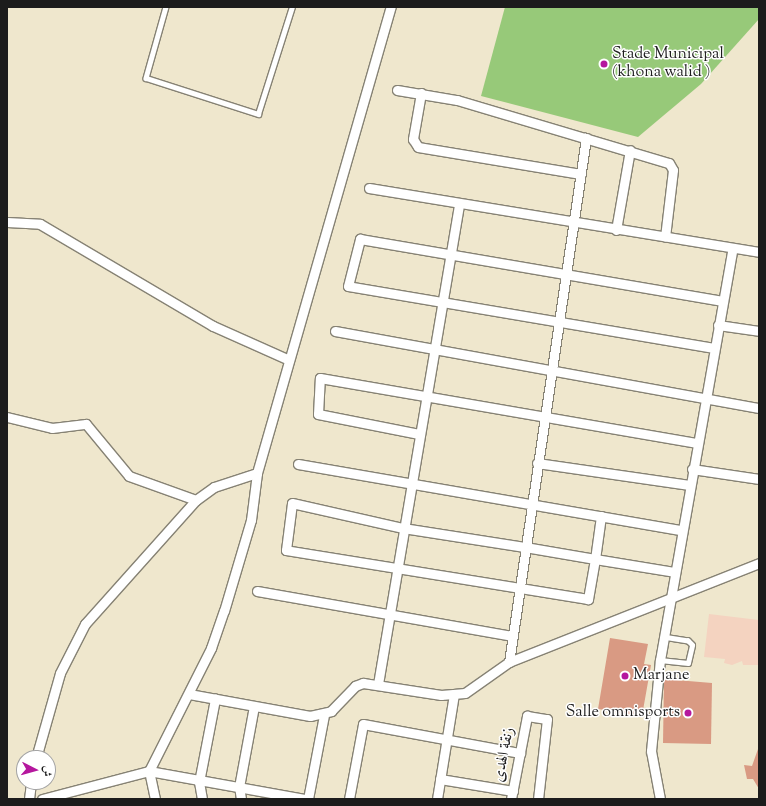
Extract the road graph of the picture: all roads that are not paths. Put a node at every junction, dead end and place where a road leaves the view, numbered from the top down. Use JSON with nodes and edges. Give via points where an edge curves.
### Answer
{"nodes":[{"id":1,"x":166,"y":7,"type":"edge"},
{"id":2,"x":292,"y":7,"type":"edge"},
{"id":3,"x":391,"y":7,"type":"edge"},
{"id":4,"x":397,"y":90,"type":"dead end"},
{"id":5,"x":421,"y":94,"type":"junction"},
{"id":6,"x":586,"y":138,"type":"junction"},
{"id":7,"x":630,"y":150,"type":"junction"},
{"id":8,"x":581,"y":174,"type":"junction"},
{"id":9,"x":369,"y":188,"type":"dead end"},
{"id":10,"x":459,"y":205,"type":"junction"},
{"id":11,"x":7,"y":222,"type":"edge"},
{"id":12,"x":573,"y":224,"type":"junction"},
{"id":13,"x":616,"y":230,"type":"junction"},
{"id":14,"x":665,"y":238,"type":"junction"},
{"id":15,"x":733,"y":248,"type":"junction"},
{"id":16,"x":759,"y":252,"type":"edge"},
{"id":17,"x":449,"y":255,"type":"junction"},
{"id":18,"x":565,"y":276,"type":"junction"},
{"id":19,"x":723,"y":301,"type":"junction"},
{"id":20,"x":441,"y":302,"type":"junction"},
{"id":21,"x":558,"y":322,"type":"junction"},
{"id":22,"x":718,"y":325,"type":"junction"},
{"id":23,"x":335,"y":331,"type":"dead end"},
{"id":24,"x":759,"y":331,"type":"edge"},
{"id":25,"x":714,"y":348,"type":"junction"},
{"id":26,"x":433,"y":349,"type":"junction"},
{"id":27,"x":290,"y":360,"type":"junction"},
{"id":28,"x":550,"y":370,"type":"junction"},
{"id":29,"x":425,"y":397,"type":"junction"},
{"id":30,"x":705,"y":398,"type":"junction"},
{"id":31,"x":759,"y":408,"type":"edge"},
{"id":32,"x":7,"y":417,"type":"edge"},
{"id":33,"x":544,"y":418,"type":"junction"},
{"id":34,"x":419,"y":434,"type":"junction"},
{"id":35,"x":697,"y":443,"type":"junction"},
{"id":36,"x":537,"y":463,"type":"junction"},
{"id":37,"x":298,"y":464,"type":"dead end"},
{"id":38,"x":692,"y":469,"type":"junction"},
{"id":39,"x":257,"y":473,"type":"junction"},
{"id":40,"x":759,"y":480,"type":"edge"},
{"id":41,"x":411,"y":483,"type":"junction"},
{"id":42,"x":689,"y":486,"type":"junction"},
{"id":43,"x":196,"y":500,"type":"junction"},
{"id":44,"x":531,"y":504,"type":"junction"},
{"id":45,"x":601,"y":516,"type":"junction"},
{"id":46,"x":403,"y":528,"type":"junction"},
{"id":47,"x":681,"y":530,"type":"junction"},
{"id":48,"x":525,"y":547,"type":"junction"},
{"id":49,"x":595,"y":559,"type":"junction"},
{"id":50,"x":759,"y":563,"type":"edge"},
{"id":51,"x":396,"y":569,"type":"junction"},
{"id":52,"x":674,"y":572,"type":"junction"},
{"id":53,"x":519,"y":590,"type":"junction"},
{"id":54,"x":257,"y":591,"type":"dead end"},
{"id":55,"x":669,"y":599,"type":"junction"},
{"id":56,"x":389,"y":614,"type":"junction"},
{"id":57,"x":513,"y":636,"type":"junction"},
{"id":58,"x":663,"y":637,"type":"junction"},
{"id":59,"x":660,"y":660,"type":"junction"},
{"id":60,"x":509,"y":662,"type":"junction"},
{"id":61,"x":378,"y":684,"type":"junction"},
{"id":62,"x":189,"y":694,"type":"junction"},
{"id":63,"x":454,"y":694,"type":"junction"},
{"id":64,"x":215,"y":699,"type":"junction"},
{"id":65,"x":254,"y":706,"type":"junction"},
{"id":66,"x":324,"y":715,"type":"junction"},
{"id":67,"x":446,"y":739,"type":"junction"},
{"id":68,"x":38,"y":750,"type":"edge"},
{"id":69,"x":520,"y":753,"type":"junction"},
{"id":70,"x":149,"y":771,"type":"junction"},
{"id":71,"x":440,"y":779,"type":"junction"},
{"id":72,"x":199,"y":782,"type":"junction"},
{"id":73,"x":239,"y":787,"type":"junction"},
{"id":74,"x":512,"y":795,"type":"edge"},
{"id":75,"x":282,"y":798,"type":"edge"},
{"id":76,"x":42,"y":799,"type":"edge"},
{"id":77,"x":155,"y":799,"type":"edge"},
{"id":78,"x":202,"y":799,"type":"edge"},
{"id":79,"x":241,"y":799,"type":"edge"},
{"id":80,"x":304,"y":799,"type":"edge"},
{"id":81,"x":308,"y":799,"type":"edge"},
{"id":82,"x":349,"y":799,"type":"edge"},
{"id":83,"x":437,"y":799,"type":"edge"},
{"id":84,"x":538,"y":799,"type":"edge"},
{"id":85,"x":660,"y":799,"type":"edge"}],
"edges":[{"from":1,"to":2,"type":"lane","via":[[146,78],[258,114]]},
{"from":3,"to":27,"type":"street"},
{"from":4,"to":5,"type":"street"},
{"from":5,"to":6,"type":"street","via":[[457,100]]},
{"from":5,"to":8,"type":"street","via":[[413,139],[418,148]]},
{"from":6,"to":7,"type":"street"},
{"from":6,"to":8,"type":"street"},
{"from":7,"to":13,"type":"street"},
{"from":7,"to":14,"type":"street","via":[[661,159],[673,170]]},
{"from":8,"to":12,"type":"street"},
{"from":9,"to":10,"type":"street"},
{"from":10,"to":12,"type":"street"},
{"from":10,"to":17,"type":"street"},
{"from":11,"to":27,"type":"street","via":[[40,224],[213,326]]},
{"from":12,"to":13,"type":"street"},
{"from":12,"to":18,"type":"street"},
{"from":13,"to":14,"type":"street"},
{"from":14,"to":15,"type":"street"},
{"from":15,"to":16,"type":"street"},
{"from":15,"to":19,"type":"street"},
{"from":17,"to":18,"type":"street"},
{"from":17,"to":20,"type":"street"},
{"from":17,"to":20,"type":"street","via":[[360,239],[348,286]]},
{"from":18,"to":19,"type":"street"},
{"from":18,"to":21,"type":"street"},
{"from":19,"to":22,"type":"street"},
{"from":20,"to":21,"type":"street"},
{"from":20,"to":26,"type":"street"},
{"from":21,"to":25,"type":"street"},
{"from":21,"to":28,"type":"street"},
{"from":22,"to":24,"type":"street"},
{"from":22,"to":25,"type":"street"},
{"from":23,"to":26,"type":"street"},
{"from":25,"to":30,"type":"street"},
{"from":26,"to":28,"type":"street"},
{"from":26,"to":29,"type":"street"},
{"from":27,"to":39,"type":"street"},
{"from":28,"to":30,"type":"street"},
{"from":28,"to":33,"type":"street"},
{"from":29,"to":33,"type":"street"},
{"from":29,"to":34,"type":"street"},
{"from":29,"to":34,"type":"street","via":[[320,378],[318,414]]},
{"from":30,"to":31,"type":"street"},
{"from":30,"to":35,"type":"street"},
{"from":32,"to":43,"type":"street","via":[[52,428],[86,424],[129,476]]},
{"from":33,"to":35,"type":"street"},
{"from":33,"to":36,"type":"street"},
{"from":34,"to":41,"type":"street"},
{"from":35,"to":38,"type":"street"},
{"from":36,"to":42,"type":"street"},
{"from":36,"to":44,"type":"street"},
{"from":37,"to":41,"type":"street"},
{"from":38,"to":40,"type":"street"},
{"from":38,"to":42,"type":"street"},
{"from":39,"to":43,"type":"street","via":[[214,487]]},
{"from":39,"to":62,"type":"street","via":[[251,520],[224,611]]},
{"from":41,"to":44,"type":"street"},
{"from":41,"to":46,"type":"street"},
{"from":42,"to":47,"type":"street"},
{"from":43,"to":68,"type":"street","via":[[85,624],[60,673]]},
{"from":44,"to":45,"type":"street"},
{"from":44,"to":48,"type":"street"},
{"from":45,"to":47,"type":"street"},
{"from":45,"to":49,"type":"street"},
{"from":46,"to":48,"type":"street"},
{"from":46,"to":51,"type":"street"},
{"from":46,"to":51,"type":"street","via":[[292,503],[286,550]]},
{"from":47,"to":52,"type":"street"},
{"from":48,"to":49,"type":"street"},
{"from":48,"to":53,"type":"street"},
{"from":49,"to":52,"type":"street"},
{"from":49,"to":53,"type":"street","via":[[588,599]]},
{"from":50,"to":55,"type":"street"},
{"from":51,"to":53,"type":"street"},
{"from":51,"to":56,"type":"street"},
{"from":52,"to":55,"type":"street"},
{"from":53,"to":57,"type":"street"},
{"from":54,"to":56,"type":"street"},
{"from":55,"to":58,"type":"street"},
{"from":55,"to":60,"type":"street"},
{"from":56,"to":57,"type":"street"},
{"from":56,"to":61,"type":"street"},
{"from":57,"to":60,"type":"street"},
{"from":58,"to":59,"type":"street"},
{"from":58,"to":59,"type":"lane","via":[[688,641],[692,645],[688,663]]},
{"from":59,"to":85,"type":"street","via":[[651,751]]},
{"from":60,"to":63,"type":"street","via":[[465,694]]},
{"from":61,"to":63,"type":"street"},
{"from":61,"to":66,"type":"street","via":[[355,686]]},
{"from":62,"to":64,"type":"street"},
{"from":62,"to":70,"type":"street"},
{"from":63,"to":67,"type":"street"},
{"from":64,"to":65,"type":"street"},
{"from":64,"to":72,"type":"street"},
{"from":65,"to":66,"type":"street"},
{"from":65,"to":73,"type":"street"},
{"from":66,"to":81,"type":"street"},
{"from":67,"to":69,"type":"street"},
{"from":67,"to":71,"type":"street"},
{"from":67,"to":82,"type":"street","via":[[363,724]]},
{"from":69,"to":74,"type":"street","name":"زنقة الهدى"},
{"from":69,"to":84,"type":"street","name":"زنقة الهدى","via":[[527,716],[547,719]]},
{"from":70,"to":72,"type":"street"},
{"from":70,"to":76,"type":"street"},
{"from":70,"to":77,"type":"street"},
{"from":71,"to":74,"type":"street"},
{"from":71,"to":83,"type":"street"},
{"from":72,"to":73,"type":"street"},
{"from":72,"to":78,"type":"street"},
{"from":73,"to":75,"type":"street"},
{"from":73,"to":79,"type":"street"},
{"from":75,"to":80,"type":"street"}]}
